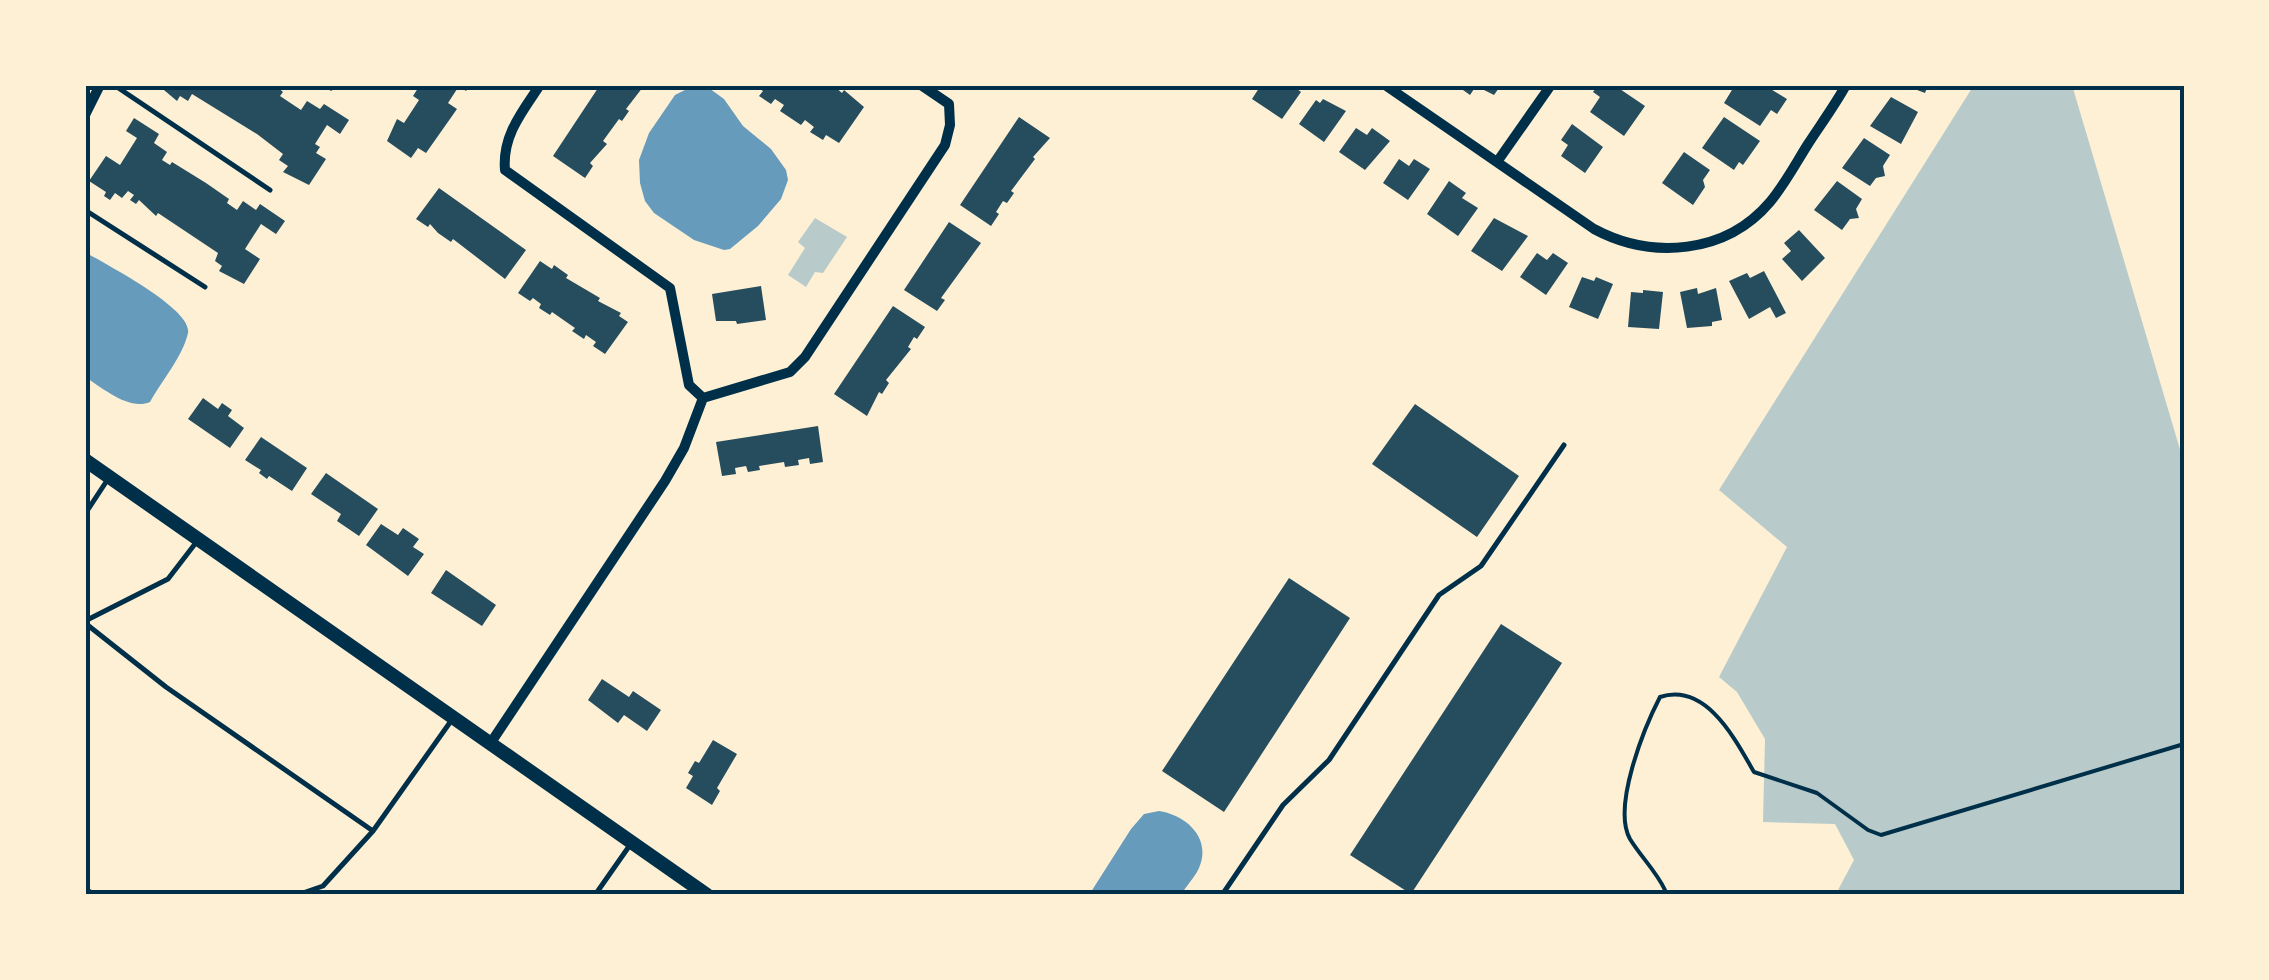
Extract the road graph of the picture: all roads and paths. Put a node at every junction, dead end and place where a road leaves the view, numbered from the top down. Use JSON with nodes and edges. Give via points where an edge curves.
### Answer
{"nodes":[{"id":1,"x":100,"y":85,"type":"edge"},
{"id":2,"x":114,"y":85,"type":"edge"},
{"id":3,"x":540,"y":85,"type":"edge"},
{"id":4,"x":921,"y":85,"type":"edge"},
{"id":5,"x":1385,"y":85,"type":"edge"},
{"id":6,"x":1551,"y":85,"type":"edge"},
{"id":7,"x":1846,"y":85,"type":"edge"},
{"id":8,"x":85,"y":115,"type":"edge"},
{"id":9,"x":1497,"y":162,"type":"junction"},
{"id":10,"x":270,"y":190,"type":"dead end"},
{"id":11,"x":85,"y":210,"type":"edge"},
{"id":12,"x":205,"y":286,"type":"dead end"},
{"id":13,"x":703,"y":398,"type":"junction"},
{"id":14,"x":1564,"y":445,"type":"dead end"},
{"id":15,"x":85,"y":460,"type":"edge"},
{"id":16,"x":110,"y":477,"type":"junction"},
{"id":17,"x":85,"y":514,"type":"edge"},
{"id":18,"x":199,"y":538,"type":"junction"},
{"id":19,"x":85,"y":622,"type":"edge"},
{"id":20,"x":452,"y":718,"type":"junction"},
{"id":21,"x":490,"y":744,"type":"junction"},
{"id":22,"x":2184,"y":744,"type":"edge"},
{"id":23,"x":373,"y":832,"type":"junction"},
{"id":24,"x":632,"y":843,"type":"junction"},
{"id":25,"x":85,"y":888,"type":"edge"},
{"id":26,"x":94,"y":895,"type":"edge"},
{"id":27,"x":298,"y":895,"type":"edge"},
{"id":28,"x":595,"y":895,"type":"edge"},
{"id":29,"x":707,"y":895,"type":"edge"},
{"id":30,"x":1222,"y":895,"type":"edge"},
{"id":31,"x":1664,"y":895,"type":"edge"}],
"edges":[{"from":1,"to":8,"type":"street"},
{"from":2,"to":10,"type":"lane"},
{"from":3,"to":13,"type":"street","via":[[511,130],[505,170],[670,288],[688,385]]},
{"from":4,"to":13,"type":"street","via":[[949,104],[945,145],[804,357],[790,372]]},
{"from":5,"to":9,"type":"street"},
{"from":6,"to":9,"type":"street"},
{"from":7,"to":9,"type":"street","via":[[1773,199],[1726,236],[1690,247],[1654,249],[1594,229]]},
{"from":11,"to":12,"type":"lane"},
{"from":13,"to":21,"type":"street","via":[[665,481]]},
{"from":14,"to":30,"type":"lane","via":[[1481,566],[1439,596],[1329,760],[1283,804]]},
{"from":15,"to":16,"type":"main road"},
{"from":16,"to":17,"type":"lane"},
{"from":16,"to":18,"type":"main road"},
{"from":18,"to":19,"type":"lane","via":[[168,579]]},
{"from":18,"to":20,"type":"main road"},
{"from":19,"to":23,"type":"lane"},
{"from":20,"to":21,"type":"main road"},
{"from":20,"to":23,"type":"lane"},
{"from":21,"to":24,"type":"main road"},
{"from":22,"to":31,"type":"path","via":[[1882,835],[1817,793],[1754,772],[1729,728],[1699,701],[1676,692],[1660,697],[1650,716],[1622,814]]},
{"from":23,"to":27,"type":"lane","via":[[323,886]]},
{"from":24,"to":28,"type":"lane"},
{"from":24,"to":29,"type":"main road"},
{"from":25,"to":26,"type":"lane"}]}
